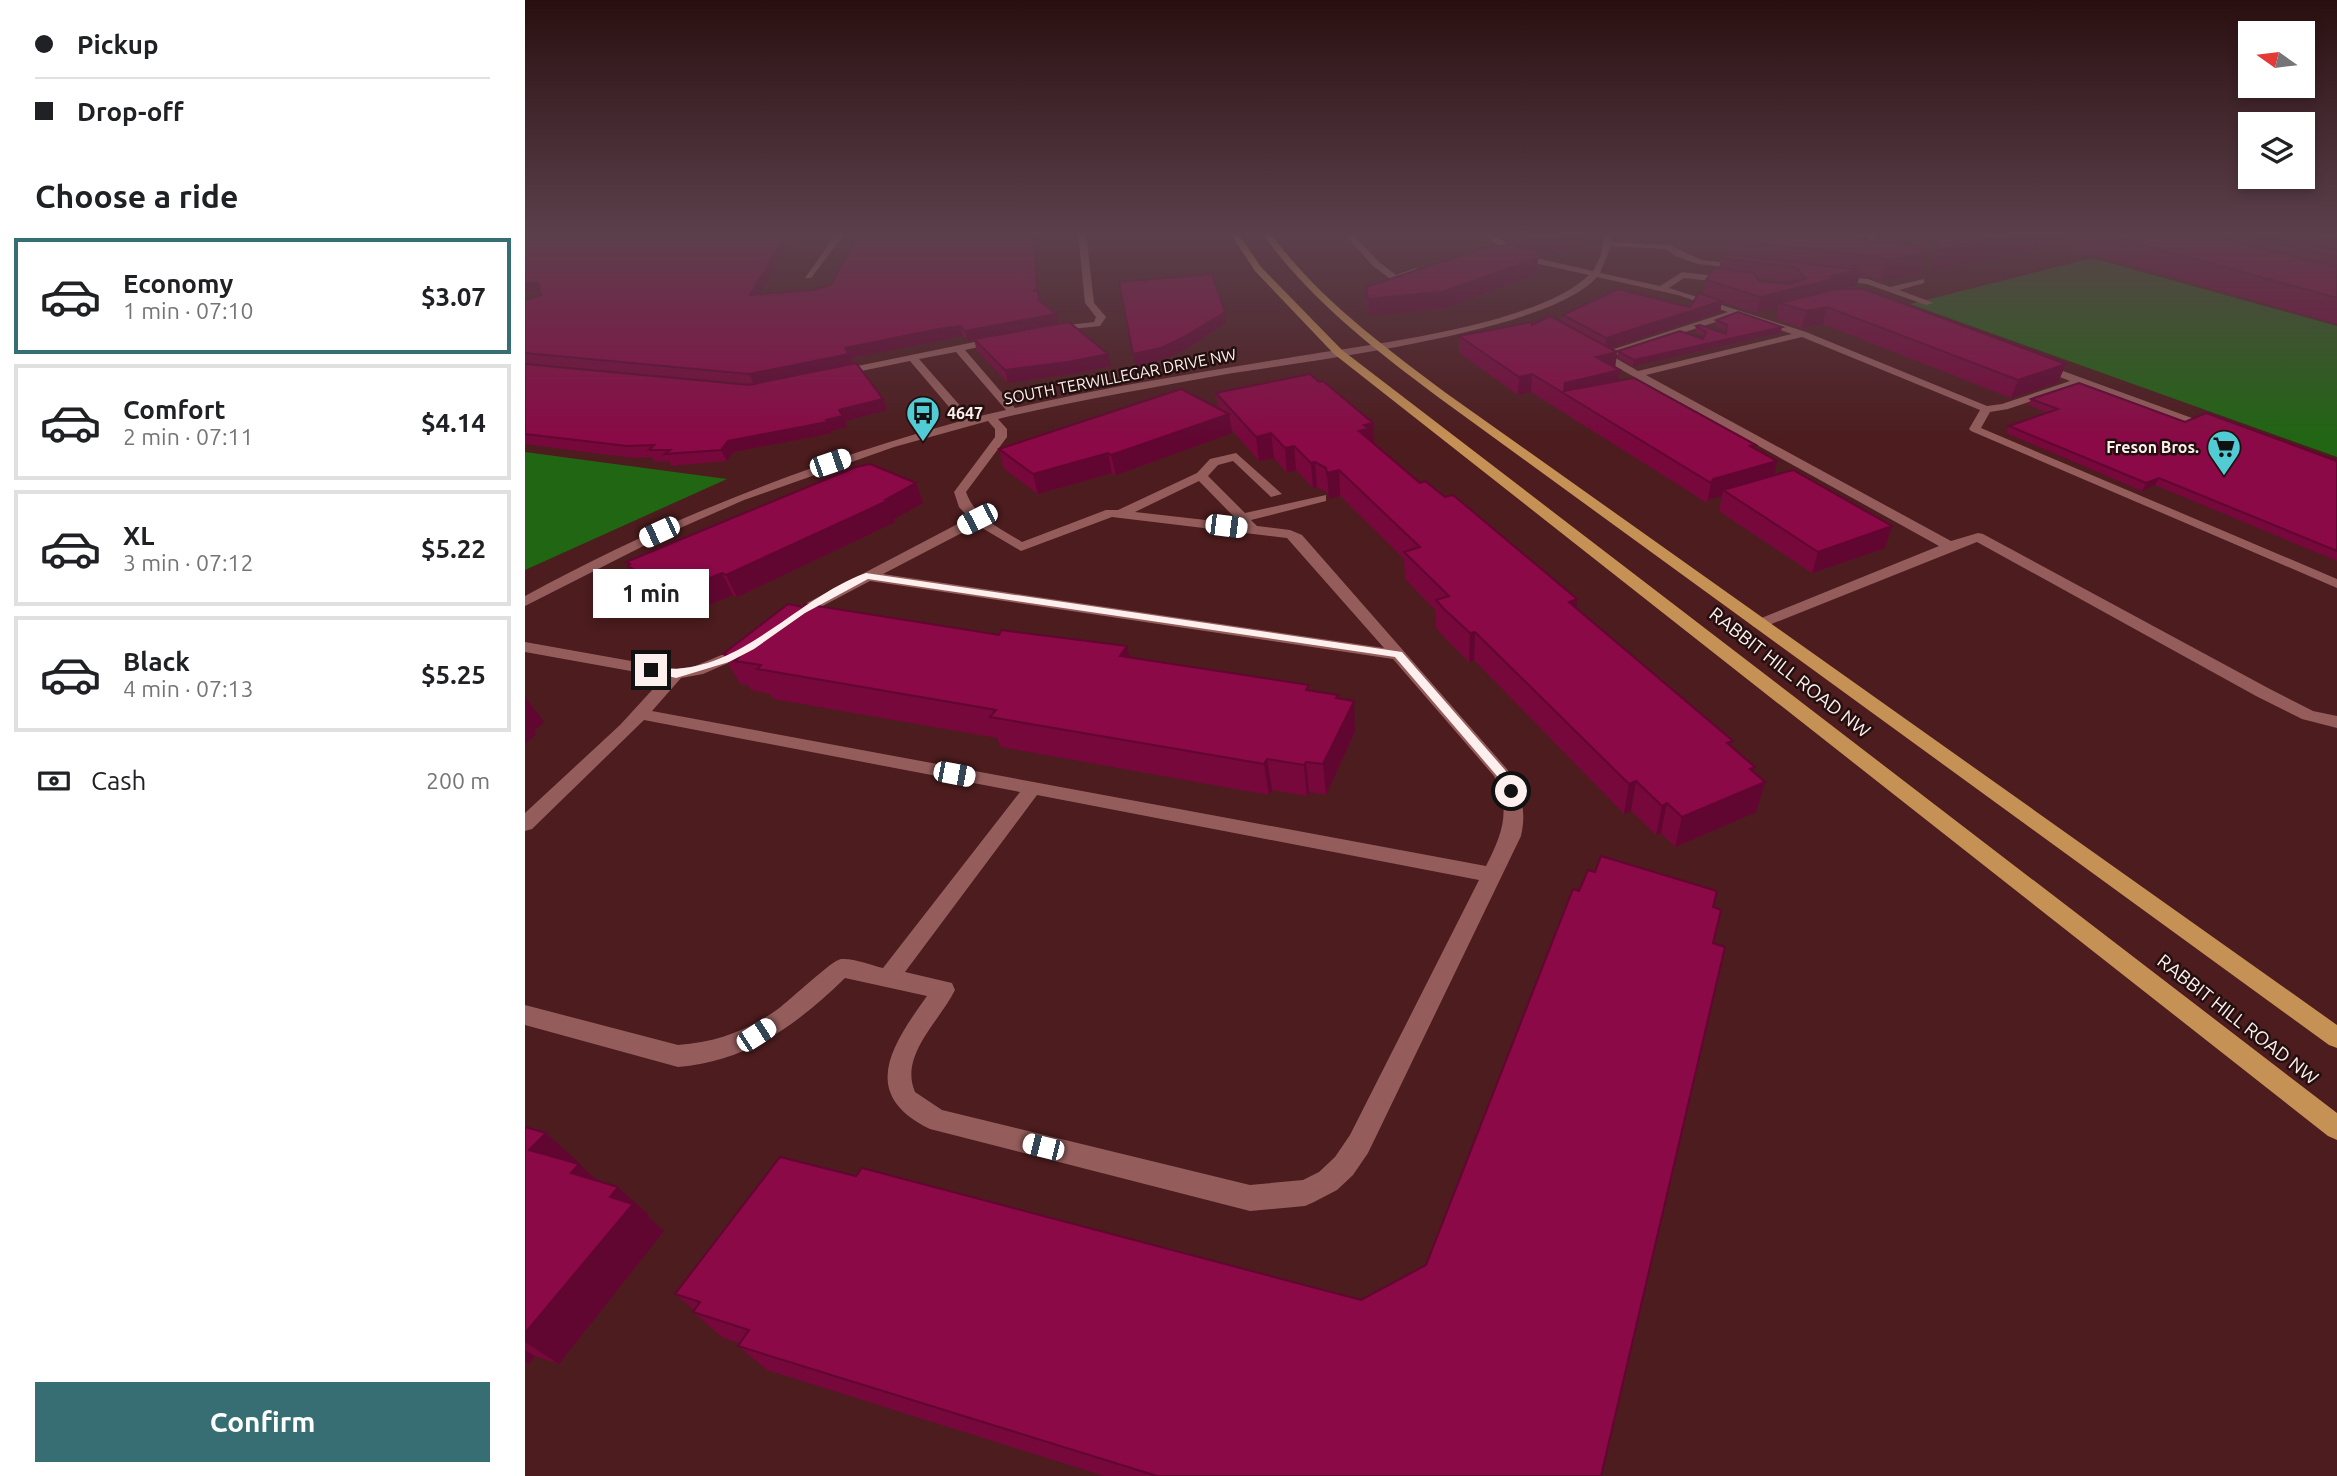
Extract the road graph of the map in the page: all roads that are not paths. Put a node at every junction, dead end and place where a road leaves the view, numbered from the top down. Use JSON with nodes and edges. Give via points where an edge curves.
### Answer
{"nodes":[{"id":1,"x":1090,"y":302,"type":"edge"},
{"id":2,"x":1290,"y":302,"type":"edge"},
{"id":3,"x":1330,"y":302,"type":"edge"},
{"id":4,"x":1556,"y":302,"type":"edge"},
{"id":5,"x":1711,"y":302,"type":"edge"},
{"id":6,"x":1926,"y":302,"type":"edge"},
{"id":7,"x":1929,"y":303,"type":"dead end"},
{"id":8,"x":1737,"y":312,"type":"junction"},
{"id":9,"x":1782,"y":312,"type":"edge"},
{"id":10,"x":1757,"y":318,"type":"junction"},
{"id":11,"x":1699,"y":324,"type":"junction"},
{"id":12,"x":1711,"y":330,"type":"edge"},
{"id":13,"x":1680,"y":331,"type":"junction"},
{"id":14,"x":1039,"y":332,"type":"edge"},
{"id":15,"x":1803,"y":334,"type":"junction"},
{"id":16,"x":1007,"y":338,"type":"edge"},
{"id":17,"x":1659,"y":338,"type":"junction"},
{"id":18,"x":1699,"y":340,"type":"edge"},
{"id":19,"x":1736,"y":342,"type":"edge"},
{"id":20,"x":1581,"y":344,"type":"edge"},
{"id":21,"x":1377,"y":346,"type":"junction"},
{"id":22,"x":1635,"y":346,"type":"junction"},
{"id":23,"x":1674,"y":346,"type":"edge"},
{"id":24,"x":1747,"y":347,"type":"junction"},
{"id":25,"x":958,"y":348,"type":"junction"},
{"id":26,"x":1338,"y":352,"type":"junction"},
{"id":27,"x":1647,"y":352,"type":"edge"},
{"id":28,"x":1687,"y":354,"type":"edge"},
{"id":29,"x":1604,"y":356,"type":"junction"},
{"id":30,"x":913,"y":358,"type":"junction"},
{"id":31,"x":1661,"y":359,"type":"edge"},
{"id":32,"x":1698,"y":359,"type":"junction"},
{"id":33,"x":2028,"y":360,"type":"edge"},
{"id":34,"x":1672,"y":365,"type":"junction"},
{"id":35,"x":1637,"y":374,"type":"junction"},
{"id":36,"x":820,"y":376,"type":"edge"},
{"id":37,"x":2080,"y":382,"type":"junction"},
{"id":38,"x":1986,"y":409,"type":"junction"},
{"id":39,"x":1013,"y":412,"type":"junction"},
{"id":40,"x":992,"y":417,"type":"junction"},
{"id":41,"x":2188,"y":420,"type":"edge"},
{"id":42,"x":969,"y":423,"type":"junction"},
{"id":43,"x":1201,"y":476,"type":"junction"},
{"id":44,"x":1276,"y":494,"type":"dead end"},
{"id":45,"x":1321,"y":498,"type":"edge"},
{"id":46,"x":1122,"y":513,"type":"junction"},
{"id":47,"x":977,"y":519,"type":"junction"},
{"id":48,"x":1247,"y":523,"type":"junction"},
{"id":49,"x":1950,"y":546,"type":"junction"},
{"id":50,"x":866,"y":576,"type":"junction"},
{"id":51,"x":2337,"y":584,"type":"edge"},
{"id":52,"x":525,"y":602,"type":"edge"},
{"id":53,"x":1759,"y":624,"type":"junction"},
{"id":54,"x":777,"y":627,"type":"edge"},
{"id":55,"x":759,"y":640,"type":"edge"},
{"id":56,"x":525,"y":647,"type":"edge"},
{"id":57,"x":1398,"y":654,"type":"junction"},
{"id":58,"x":676,"y":674,"type":"junction"},
{"id":59,"x":640,"y":714,"type":"junction"},
{"id":60,"x":2337,"y":722,"type":"edge"},
{"id":61,"x":1032,"y":789,"type":"junction"},
{"id":62,"x":525,"y":824,"type":"edge"},
{"id":63,"x":1493,"y":874,"type":"junction"},
{"id":64,"x":889,"y":977,"type":"junction"},
{"id":65,"x":525,"y":1015,"type":"edge"},
{"id":66,"x":2337,"y":1038,"type":"edge"},
{"id":67,"x":2337,"y":1128,"type":"edge"}],
"edges":[{"from":1,"to":14,"type":"street","via":[[1101,317],[1097,324]]},
{"from":2,"to":26,"type":"main road","name":"RABBIT HILL ROAD NW"},
{"from":3,"to":21,"type":"main road","name":"RABBIT HILL ROAD NW"},
{"from":4,"to":21,"type":"street","name":"SOUTH TERWILLEGAR DRIVE NW","via":[[1530,316]]},
{"from":5,"to":8,"type":"street"},
{"from":6,"to":7,"type":"street"},
{"from":8,"to":10,"type":"street"},
{"from":8,"to":11,"type":"street"},
{"from":9,"to":10,"type":"street"},
{"from":10,"to":15,"type":"street"},
{"from":11,"to":12,"type":"street"},
{"from":11,"to":13,"type":"street"},
{"from":13,"to":17,"type":"street"},
{"from":13,"to":18,"type":"street"},
{"from":15,"to":24,"type":"street"},
{"from":15,"to":38,"type":"street"},
{"from":16,"to":25,"type":"street"},
{"from":17,"to":22,"type":"street"},
{"from":17,"to":23,"type":"street"},
{"from":19,"to":24,"type":"street"},
{"from":20,"to":29,"type":"street"},
{"from":21,"to":26,"type":"street","name":"SOUTH TERWILLEGAR DRIVE NW"},
{"from":21,"to":53,"type":"main road","name":"RABBIT HILL ROAD NW"},
{"from":22,"to":27,"type":"street"},
{"from":22,"to":29,"type":"street"},
{"from":24,"to":32,"type":"street"},
{"from":25,"to":30,"type":"street"},
{"from":25,"to":39,"type":"street"},
{"from":26,"to":39,"type":"street","name":"SOUTH TERWILLEGAR DRIVE NW"},
{"from":26,"to":67,"type":"main road","name":"RABBIT HILL ROAD NW"},
{"from":28,"to":32,"type":"street"},
{"from":29,"to":35,"type":"street"},
{"from":30,"to":36,"type":"street"},
{"from":30,"to":42,"type":"street"},
{"from":31,"to":34,"type":"street"},
{"from":32,"to":34,"type":"street"},
{"from":33,"to":37,"type":"street"},
{"from":34,"to":35,"type":"street"},
{"from":35,"to":49,"type":"street","via":[[1650,386],[1813,476]]},
{"from":37,"to":38,"type":"street","via":[[2004,408]]},
{"from":37,"to":41,"type":"street"},
{"from":38,"to":51,"type":"street","via":[[1975,429]]},
{"from":39,"to":40,"type":"street","name":"SOUTH TERWILLEGAR DRIVE NW"},
{"from":40,"to":42,"type":"street","name":"SOUTH TERWILLEGAR DRIVE NW"},
{"from":40,"to":47,"type":"street","via":[[1001,437],[960,492]]},
{"from":42,"to":52,"type":"street","name":"SOUTH TERWILLEGAR DRIVE NW","via":[[870,450],[721,505],[637,542]]},
{"from":43,"to":44,"type":"street","via":[[1214,462],[1236,457]]},
{"from":43,"to":46,"type":"street"},
{"from":43,"to":48,"type":"street"},
{"from":45,"to":48,"type":"street"},
{"from":46,"to":47,"type":"street","via":[[1100,516],[1021,547]]},
{"from":46,"to":48,"type":"street"},
{"from":47,"to":50,"type":"street"},
{"from":48,"to":57,"type":"street","via":[[1297,538]]},
{"from":49,"to":53,"type":"street"},
{"from":49,"to":60,"type":"street","via":[[1978,537],[2262,692],[2308,715]]},
{"from":50,"to":54,"type":"street"},
{"from":50,"to":57,"type":"street"},
{"from":53,"to":66,"type":"main road","name":"RABBIT HILL ROAD NW"},
{"from":55,"to":58,"type":"street","via":[[726,660]]},
{"from":56,"to":58,"type":"street"},
{"from":57,"to":63,"type":"street","via":[[1501,773],[1511,791],[1516,821]]},
{"from":58,"to":59,"type":"street"},
{"from":59,"to":61,"type":"street"},
{"from":59,"to":62,"type":"street"},
{"from":61,"to":63,"type":"street"},
{"from":61,"to":64,"type":"street"},
{"from":63,"to":64,"type":"street","via":[[1359,1144],[1345,1167],[1305,1193],[1250,1198],[939,1121],[921,1112],[907,1102],[900,1082],[902,1056],[944,990]]},
{"from":64,"to":65,"type":"street","via":[[841,968],[805,1003],[756,1035],[700,1056],[678,1056]]}]}
